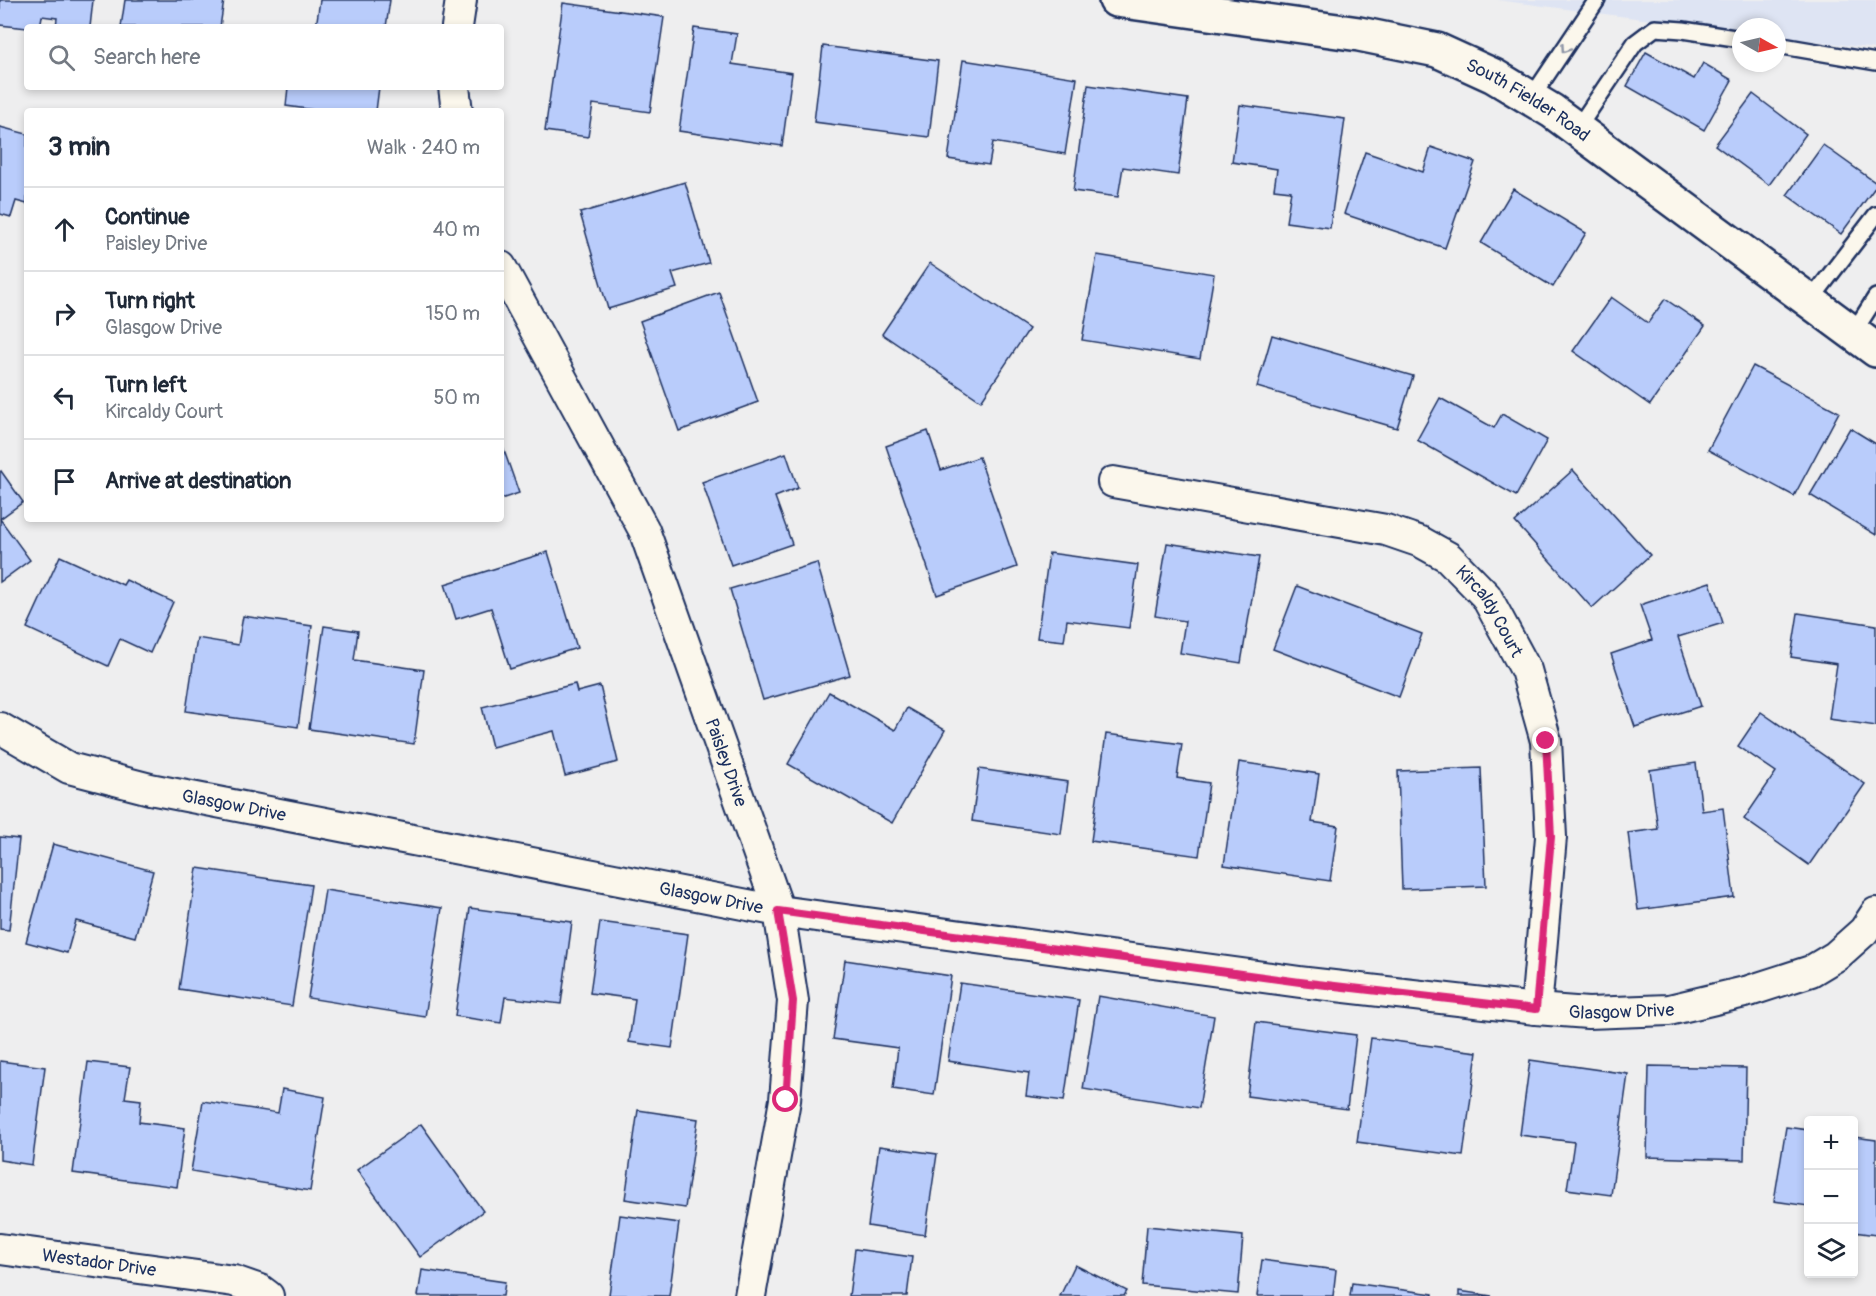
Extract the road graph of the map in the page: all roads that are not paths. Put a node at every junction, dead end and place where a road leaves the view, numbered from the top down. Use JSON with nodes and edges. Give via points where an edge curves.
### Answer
{"nodes":[{"id":1,"x":461,"y":0,"type":"edge"},
{"id":2,"x":1116,"y":0,"type":"edge"},
{"id":3,"x":1597,"y":0,"type":"edge"},
{"id":4,"x":457,"y":24,"type":"edge"},
{"id":5,"x":1732,"y":38,"type":"edge"},
{"id":6,"x":1786,"y":47,"type":"edge"},
{"id":7,"x":1876,"y":62,"type":"edge"},
{"id":8,"x":454,"y":90,"type":"edge"},
{"id":9,"x":1532,"y":97,"type":"junction"},
{"id":10,"x":457,"y":108,"type":"edge"},
{"id":11,"x":1577,"y":129,"type":"junction"},
{"id":12,"x":1876,"y":215,"type":"edge"},
{"id":13,"x":504,"y":273,"type":"edge"},
{"id":14,"x":1876,"y":297,"type":"edge"},
{"id":15,"x":1810,"y":301,"type":"junction"},
{"id":16,"x":1864,"y":341,"type":"edge"},
{"id":17,"x":1113,"y":482,"type":"dead end"},
{"id":18,"x":0,"y":728,"type":"edge"},
{"id":19,"x":778,"y":911,"type":"junction"},
{"id":20,"x":1876,"y":913,"type":"edge"},
{"id":21,"x":1536,"y":1009,"type":"junction"},
{"id":22,"x":0,"y":1249,"type":"edge"},
{"id":23,"x":268,"y":1296,"type":"edge"},
{"id":24,"x":750,"y":1296,"type":"edge"}],
"edges":[{"from":1,"to":4,"type":"street"},
{"from":2,"to":9,"type":"street","name":"South Fielder Road","via":[[1359,34],[1437,50]]},
{"from":3,"to":9,"type":"lane","one_way":true},
{"from":5,"to":11,"type":"lane","via":[[1654,28],[1635,43]]},
{"from":6,"to":7,"type":"lane"},
{"from":8,"to":10,"type":"street"},
{"from":9,"to":11,"type":"street","name":"South Fielder Road"},
{"from":11,"to":15,"type":"street","name":"South Fielder Road"},
{"from":12,"to":15,"type":"lane"},
{"from":13,"to":19,"type":"street","name":"Paisley Drive","via":[[644,530]]},
{"from":14,"to":16,"type":"lane"},
{"from":15,"to":16,"type":"street","name":"South Fielder Road"},
{"from":17,"to":21,"type":"street","name":"Kircaldy Court","via":[[1386,530],[1448,557],[1486,596],[1526,670],[1546,741],[1551,837]]},
{"from":18,"to":19,"type":"street","name":"Glasgow Drive","via":[[69,768],[150,789]]},
{"from":19,"to":21,"type":"street","name":"Glasgow Drive","via":[[1300,982]]},
{"from":19,"to":24,"type":"street","name":"Paisley Drive","via":[[793,1001],[786,1100]]},
{"from":20,"to":21,"type":"street","name":"Glasgow Drive","via":[[1864,931],[1836,956],[1811,971],[1749,992],[1669,1010],[1588,1013]]},
{"from":22,"to":23,"type":"street","name":"Westador Drive","via":[[234,1281]]}]}
